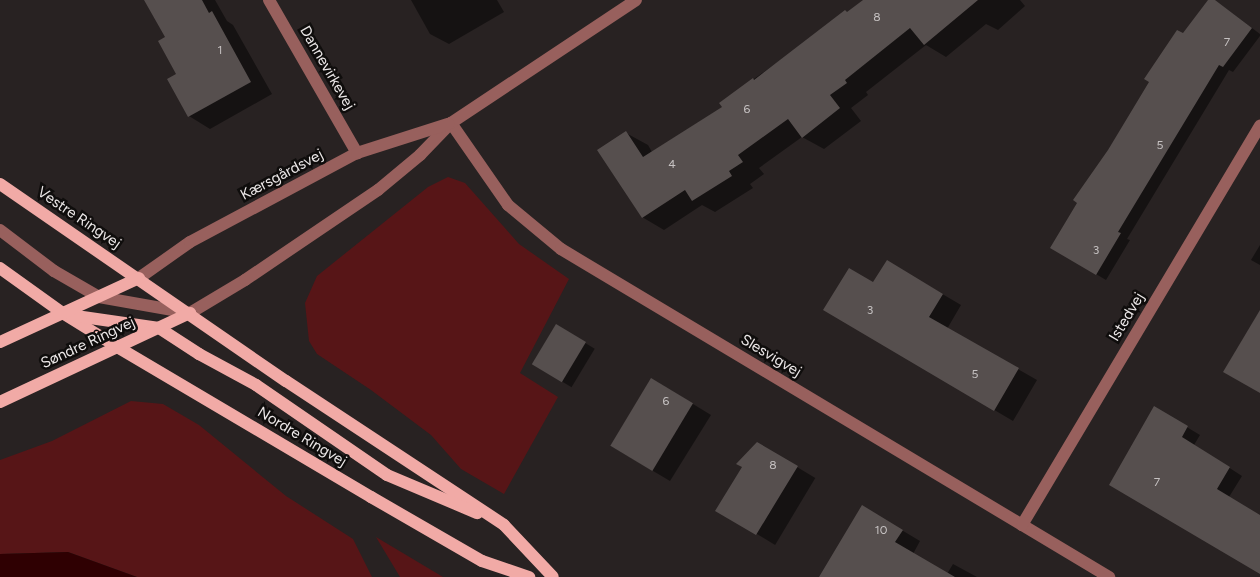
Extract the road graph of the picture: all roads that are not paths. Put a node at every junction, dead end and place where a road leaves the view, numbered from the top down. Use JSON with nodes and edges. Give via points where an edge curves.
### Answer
{"nodes":[{"id":1,"x":268,"y":0,"type":"edge"},
{"id":2,"x":636,"y":0,"type":"edge"},
{"id":3,"x":451,"y":123,"type":"junction"},
{"id":4,"x":1260,"y":125,"type":"edge"},
{"id":5,"x":357,"y":153,"type":"junction"},
{"id":6,"x":0,"y":184,"type":"edge"},
{"id":7,"x":0,"y":230,"type":"edge"},
{"id":8,"x":0,"y":268,"type":"edge"},
{"id":9,"x":140,"y":278,"type":"junction"},
{"id":10,"x":99,"y":297,"type":"junction"},
{"id":11,"x":190,"y":313,"type":"junction"},
{"id":12,"x":64,"y":314,"type":"junction"},
{"id":13,"x":160,"y":328,"type":"junction"},
{"id":14,"x":0,"y":342,"type":"edge"},
{"id":15,"x":119,"y":348,"type":"junction"},
{"id":16,"x":0,"y":402,"type":"edge"},
{"id":17,"x":504,"y":525,"type":"junction"},
{"id":18,"x":1022,"y":525,"type":"junction"},
{"id":19,"x":529,"y":577,"type":"edge"},
{"id":20,"x":553,"y":577,"type":"edge"},
{"id":21,"x":1109,"y":577,"type":"edge"}],
"edges":[{"from":1,"to":5,"type":"street","name":"Dannevirkevej"},
{"from":2,"to":3,"type":"street","name":"Kærsgårdsvej"},
{"from":3,"to":5,"type":"street","name":"Kærsgårdsvej"},
{"from":3,"to":11,"type":"street","name":"Kærsgårdsvej","via":[[378,190]]},
{"from":3,"to":18,"type":"street","name":"Slesvigvej","via":[[508,205],[561,249]]},
{"from":4,"to":18,"type":"street","name":"Istedvej"},
{"from":5,"to":9,"type":"street","name":"Kærsgårdsvej","via":[[190,242]]},
{"from":6,"to":9,"type":"main road","name":"Vestre Ringvej"},
{"from":7,"to":10,"type":"street","via":[[54,271]]},
{"from":8,"to":12,"type":"main road"},
{"from":9,"to":10,"type":"main road"},
{"from":9,"to":11,"type":"main road"},
{"from":10,"to":11,"type":"street"},
{"from":10,"to":12,"type":"main road"},
{"from":11,"to":13,"type":"main road","name":"Søndre Ringvej"},
{"from":11,"to":17,"type":"main road","via":[[286,381]]},
{"from":12,"to":13,"type":"main road"},
{"from":12,"to":14,"type":"main road"},
{"from":12,"to":15,"type":"main road","name":"Nordre Ringvej"},
{"from":13,"to":15,"type":"main road","name":"Søndre Ringvej"},
{"from":13,"to":17,"type":"main road","via":[[256,385],[386,475]]},
{"from":15,"to":16,"type":"main road","name":"Søndre Ringvej"},
{"from":15,"to":19,"type":"main road","name":"Nordre Ringvej","via":[[482,561]]},
{"from":17,"to":20,"type":"main road"},
{"from":18,"to":21,"type":"street","name":"Slesvigvej"}]}
